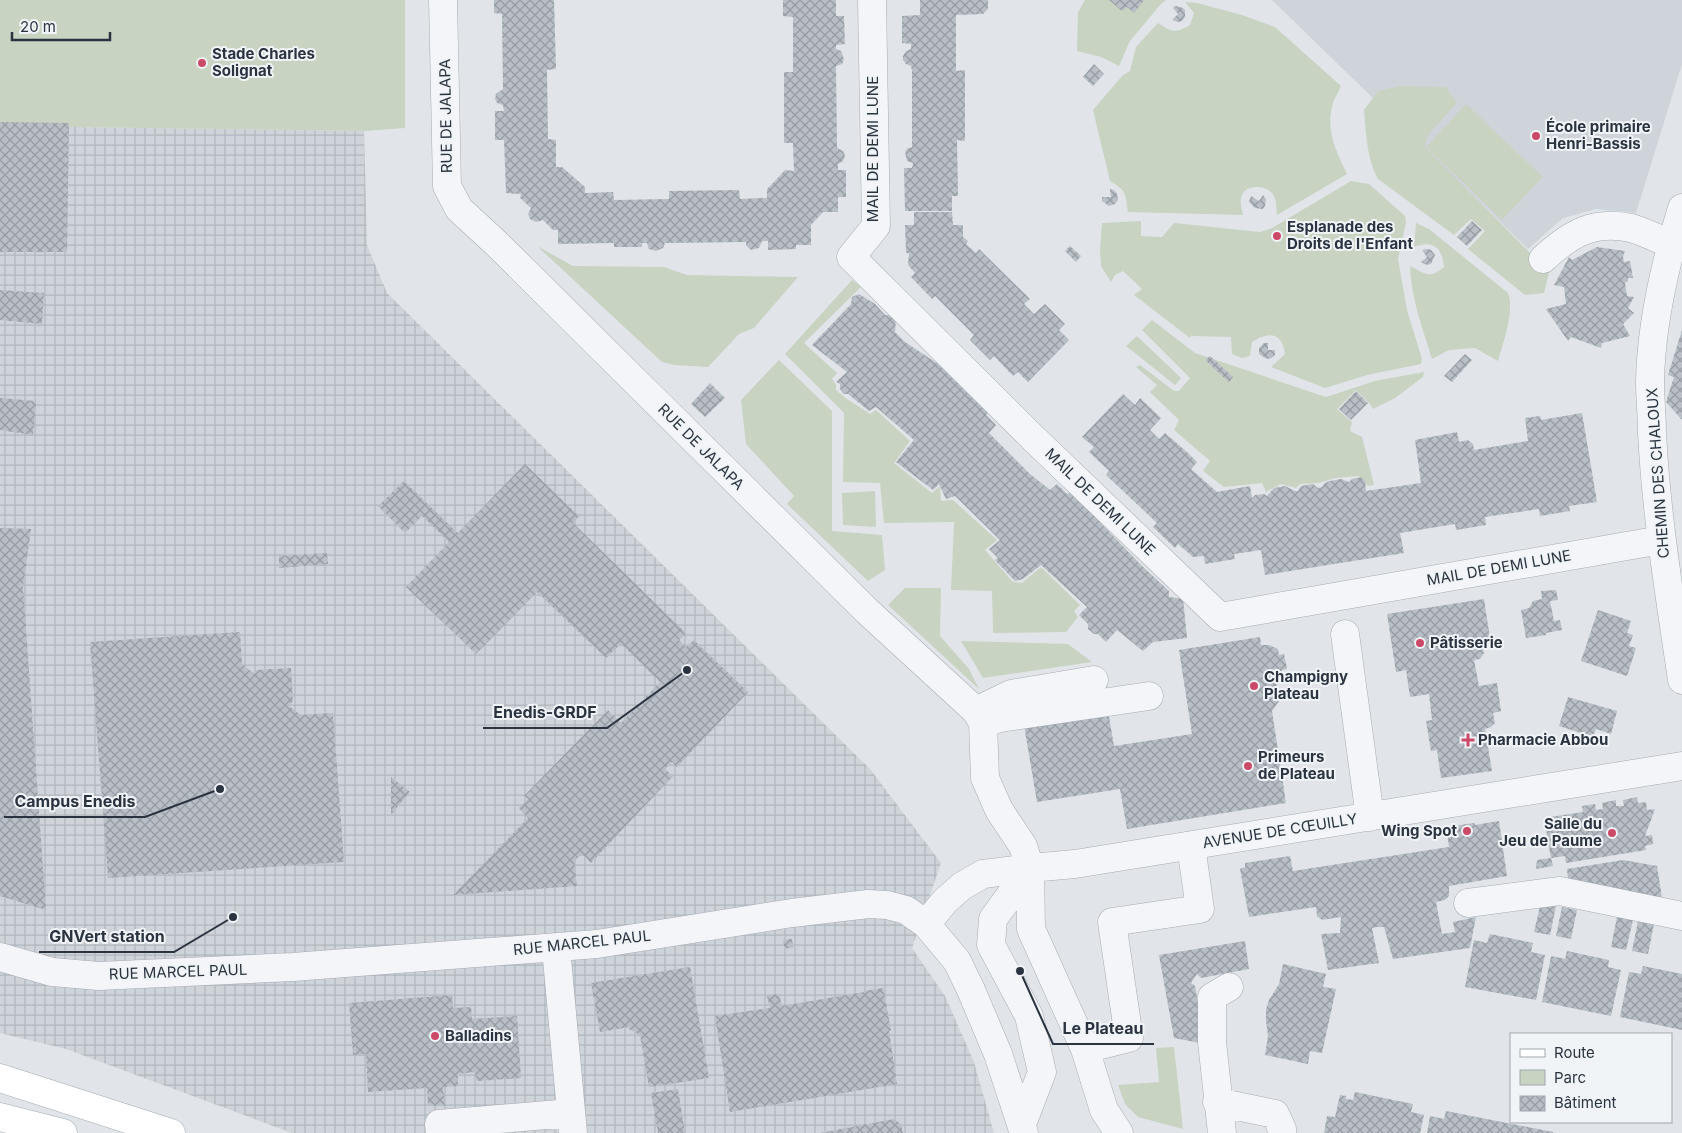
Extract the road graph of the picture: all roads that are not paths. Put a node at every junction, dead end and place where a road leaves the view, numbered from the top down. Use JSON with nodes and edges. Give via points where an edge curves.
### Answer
{"nodes":[{"id":1,"x":443,"y":0,"type":"edge"},
{"id":2,"x":872,"y":0,"type":"edge"},
{"id":3,"x":1681,"y":214,"type":"edge"},
{"id":4,"x":1671,"y":244,"type":"junction"},
{"id":5,"x":1543,"y":258,"type":"dead end"},
{"id":6,"x":1661,"y":540,"type":"junction"},
{"id":7,"x":1346,"y":634,"type":"dead end"},
{"id":8,"x":1094,"y":680,"type":"dead end"},
{"id":9,"x":1682,"y":680,"type":"edge"},
{"id":10,"x":1149,"y":696,"type":"dead end"},
{"id":11,"x":980,"y":717,"type":"junction"},
{"id":12,"x":1682,"y":766,"type":"edge"},
{"id":13,"x":1370,"y":817,"type":"junction"},
{"id":14,"x":1191,"y":846,"type":"junction"},
{"id":15,"x":1030,"y":868,"type":"junction"},
{"id":16,"x":1468,"y":903,"type":"dead end"},
{"id":17,"x":1682,"y":916,"type":"edge"},
{"id":18,"x":926,"y":924,"type":"junction"},
{"id":19,"x":556,"y":948,"type":"junction"},
{"id":20,"x":0,"y":957,"type":"edge"},
{"id":21,"x":1229,"y":987,"type":"dead end"},
{"id":22,"x":1086,"y":1049,"type":"junction"},
{"id":23,"x":0,"y":1078,"type":"edge"},
{"id":24,"x":1217,"y":1102,"type":"junction"},
{"id":25,"x":0,"y":1117,"type":"edge"},
{"id":26,"x":572,"y":1123,"type":"edge"},
{"id":27,"x":1023,"y":1128,"type":"edge"},
{"id":28,"x":63,"y":1133,"type":"edge"},
{"id":29,"x":171,"y":1133,"type":"edge"},
{"id":30,"x":440,"y":1133,"type":"edge"},
{"id":31,"x":1120,"y":1133,"type":"edge"},
{"id":32,"x":1222,"y":1133,"type":"edge"},
{"id":33,"x":1282,"y":1133,"type":"edge"}],
"edges":[{"from":1,"to":11,"type":"street","name":"RUE DE JALAPA","via":[[447,186],[459,209],[867,611]]},
{"from":2,"to":6,"type":"street","name":"MAIL DE DEMI LUNE","via":[[876,226],[852,257],[1032,437],[1220,617]]},
{"from":3,"to":4,"type":"street","name":"CHEMIN DES CHALOUX"},
{"from":4,"to":5,"type":"street","via":[[1631,228],[1598,226],[1576,233]]},
{"from":4,"to":6,"type":"street","name":"CHEMIN DES CHALOUX","via":[[1656,312],[1650,382]]},
{"from":6,"to":9,"type":"street","name":"CHEMIN DES CHALOUX"},
{"from":7,"to":13,"type":"street"},
{"from":8,"to":11,"type":"street","via":[[1011,694]]},
{"from":10,"to":11,"type":"street","via":[[1000,718]]},
{"from":11,"to":15,"type":"street","via":[[985,778],[999,810],[1023,846]]},
{"from":12,"to":13,"type":"street","name":"AVENUE DE CŒUILLY"},
{"from":13,"to":14,"type":"street","name":"AVENUE DE CŒUILLY"},
{"from":14,"to":15,"type":"street","name":"AVENUE DE CŒUILLY"},
{"from":14,"to":22,"type":"street","via":[[1200,908],[1112,922],[1129,1038]]},
{"from":15,"to":18,"type":"street","name":"AVENUE DE CŒUILLY","via":[[983,874],[946,900]]},
{"from":15,"to":22,"type":"street","via":[[1031,929]]},
{"from":15,"to":27,"type":"street","via":[[992,919],[991,945],[1028,1016],[1042,1072]]},
{"from":16,"to":17,"type":"street","via":[[1560,891]]},
{"from":18,"to":19,"type":"street","name":"RUE MARCEL PAUL","via":[[906,910],[868,904]]},
{"from":18,"to":27,"type":"street","name":"RUE MARCEL PAUL","via":[[956,961],[971,990],[998,1054]]},
{"from":19,"to":20,"type":"street","name":"RUE MARCEL PAUL","via":[[293,967],[99,976],[52,972]]},
{"from":19,"to":26,"type":"street"},
{"from":21,"to":24,"type":"street","via":[[1212,998]]},
{"from":22,"to":31,"type":"street","via":[[1104,1110]]},
{"from":23,"to":29,"type":"main road"},
{"from":24,"to":32,"type":"street"},
{"from":24,"to":33,"type":"street","via":[[1275,1114]]},
{"from":25,"to":28,"type":"main road"},
{"from":26,"to":30,"type":"street","via":[[439,1124]]}]}
